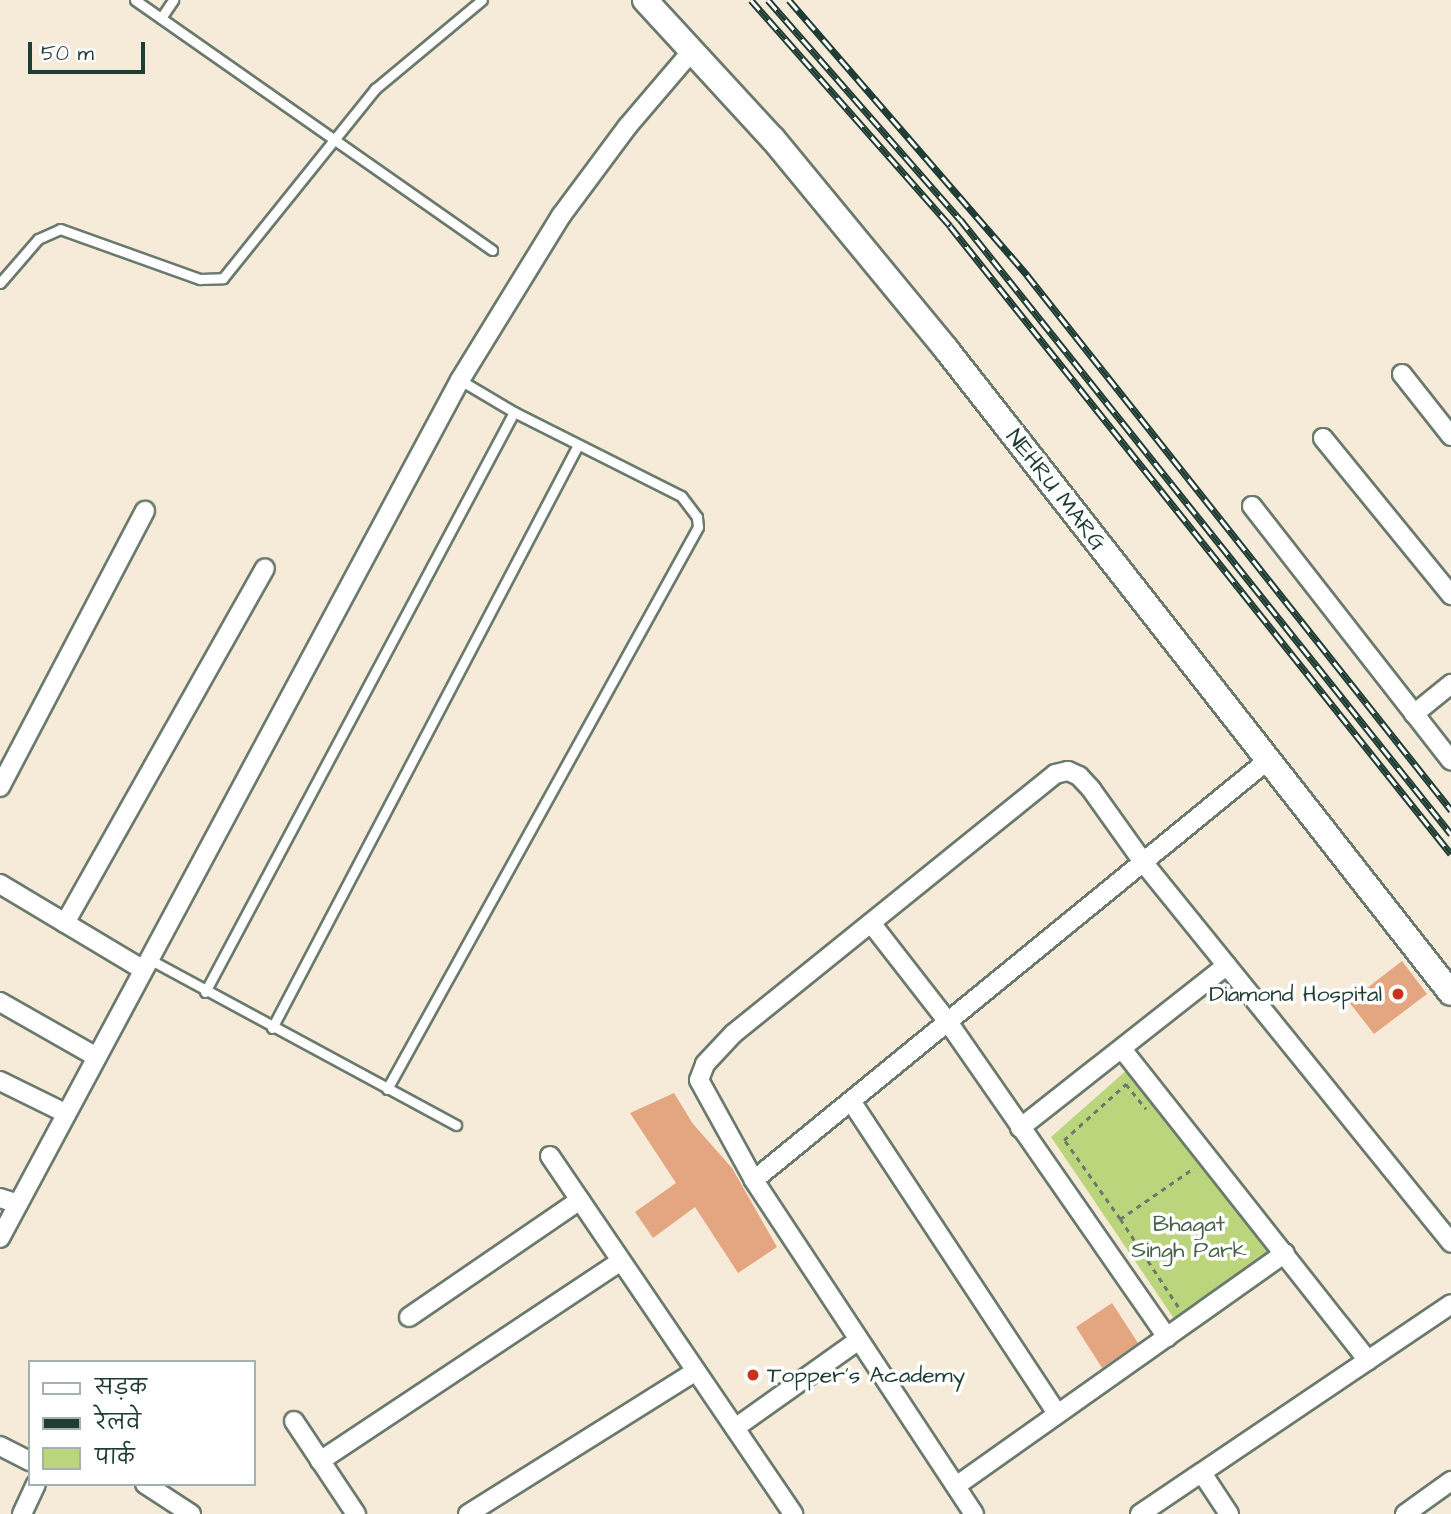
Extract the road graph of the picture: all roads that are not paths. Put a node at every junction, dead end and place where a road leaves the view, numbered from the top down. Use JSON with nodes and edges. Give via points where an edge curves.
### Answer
{"nodes":[{"id":1,"x":135,"y":0,"type":"edge"},
{"id":2,"x":173,"y":0,"type":"edge"},
{"id":3,"x":482,"y":0,"type":"edge"},
{"id":4,"x":645,"y":0,"type":"edge"},
{"id":5,"x":160,"y":18,"type":"junction"},
{"id":6,"x":692,"y":51,"type":"junction"},
{"id":7,"x":335,"y":140,"type":"junction"},
{"id":8,"x":492,"y":250,"type":"dead end"},
{"id":9,"x":0,"y":283,"type":"edge"},
{"id":10,"x":1402,"y":374,"type":"dead end"},
{"id":11,"x":460,"y":380,"type":"junction"},
{"id":12,"x":514,"y":412,"type":"junction"},
{"id":13,"x":1451,"y":436,"type":"edge"},
{"id":14,"x":1323,"y":438,"type":"dead end"},
{"id":15,"x":578,"y":445,"type":"junction"},
{"id":16,"x":1252,"y":506,"type":"dead end"},
{"id":17,"x":145,"y":511,"type":"dead end"},
{"id":18,"x":265,"y":568,"type":"dead end"},
{"id":19,"x":1451,"y":595,"type":"edge"},
{"id":20,"x":1451,"y":684,"type":"edge"},
{"id":21,"x":1414,"y":714,"type":"junction"},
{"id":22,"x":1268,"y":760,"type":"junction"},
{"id":23,"x":1451,"y":761,"type":"edge"},
{"id":24,"x":0,"y":788,"type":"edge"},
{"id":25,"x":1143,"y":862,"type":"junction"},
{"id":26,"x":0,"y":884,"type":"edge"},
{"id":27,"x":65,"y":922,"type":"junction"},
{"id":28,"x":871,"y":923,"type":"junction"},
{"id":29,"x":145,"y":964,"type":"junction"},
{"id":30,"x":1227,"y":965,"type":"junction"},
{"id":31,"x":205,"y":992,"type":"junction"},
{"id":32,"x":1451,"y":993,"type":"edge"},
{"id":33,"x":0,"y":1002,"type":"edge"},
{"id":34,"x":948,"y":1022,"type":"junction"},
{"id":35,"x":272,"y":1028,"type":"junction"},
{"id":36,"x":1122,"y":1049,"type":"junction"},
{"id":37,"x":95,"y":1056,"type":"junction"},
{"id":38,"x":0,"y":1082,"type":"edge"},
{"id":39,"x":387,"y":1089,"type":"junction"},
{"id":40,"x":851,"y":1101,"type":"junction"},
{"id":41,"x":65,"y":1113,"type":"junction"},
{"id":42,"x":456,"y":1125,"type":"dead end"},
{"id":43,"x":1020,"y":1128,"type":"junction"},
{"id":44,"x":550,"y":1156,"type":"dead end"},
{"id":45,"x":754,"y":1180,"type":"junction"},
{"id":46,"x":0,"y":1198,"type":"edge"},
{"id":47,"x":580,"y":1200,"type":"junction"},
{"id":48,"x":18,"y":1204,"type":"junction"},
{"id":49,"x":0,"y":1238,"type":"edge"},
{"id":50,"x":1451,"y":1243,"type":"edge"},
{"id":51,"x":1285,"y":1253,"type":"junction"},
{"id":52,"x":621,"y":1261,"type":"junction"},
{"id":53,"x":1451,"y":1304,"type":"edge"},
{"id":54,"x":410,"y":1317,"type":"dead end"},
{"id":55,"x":1167,"y":1337,"type":"junction"},
{"id":56,"x":859,"y":1340,"type":"junction"},
{"id":57,"x":1368,"y":1360,"type":"junction"},
{"id":58,"x":696,"y":1371,"type":"junction"},
{"id":59,"x":1057,"y":1414,"type":"junction"},
{"id":60,"x":294,"y":1421,"type":"dead end"},
{"id":61,"x":735,"y":1428,"type":"junction"},
{"id":62,"x":0,"y":1446,"type":"edge"},
{"id":63,"x":28,"y":1460,"type":"edge"},
{"id":64,"x":320,"y":1461,"type":"junction"},
{"id":65,"x":1202,"y":1473,"type":"junction"},
{"id":66,"x":1451,"y":1481,"type":"edge"},
{"id":67,"x":35,"y":1486,"type":"edge"},
{"id":68,"x":148,"y":1486,"type":"edge"},
{"id":69,"x":956,"y":1486,"type":"junction"},
{"id":70,"x":22,"y":1514,"type":"edge"},
{"id":71,"x":191,"y":1514,"type":"edge"},
{"id":72,"x":356,"y":1514,"type":"edge"},
{"id":73,"x":468,"y":1514,"type":"edge"},
{"id":74,"x":793,"y":1514,"type":"edge"},
{"id":75,"x":974,"y":1514,"type":"edge"},
{"id":76,"x":1140,"y":1514,"type":"edge"},
{"id":77,"x":1229,"y":1514,"type":"edge"},
{"id":78,"x":1405,"y":1514,"type":"edge"}],
"edges":[{"from":1,"to":5,"type":"lane"},
{"from":2,"to":5,"type":"lane"},
{"from":3,"to":7,"type":"lane","via":[[375,89]]},
{"from":4,"to":6,"type":"street","name":"NEHRU MARG"},
{"from":5,"to":7,"type":"lane"},
{"from":6,"to":11,"type":"street","via":[[627,127],[561,216]]},
{"from":6,"to":22,"type":"street","name":"NEHRU MARG","via":[[782,150],[929,328]]},
{"from":7,"to":8,"type":"lane"},
{"from":7,"to":9,"type":"lane","via":[[223,278],[200,279],[60,229],[38,239]]},
{"from":10,"to":13,"type":"street"},
{"from":11,"to":12,"type":"lane"},
{"from":11,"to":29,"type":"street"},
{"from":12,"to":15,"type":"lane"},
{"from":12,"to":31,"type":"lane"},
{"from":14,"to":19,"type":"street"},
{"from":15,"to":35,"type":"lane"},
{"from":15,"to":39,"type":"lane","via":[[681,496],[697,517],[695,536]]},
{"from":16,"to":21,"type":"street"},
{"from":17,"to":24,"type":"street"},
{"from":18,"to":27,"type":"street"},
{"from":20,"to":21,"type":"street"},
{"from":21,"to":23,"type":"street"},
{"from":22,"to":25,"type":"street"},
{"from":22,"to":32,"type":"street","name":"NEHRU MARG"},
{"from":25,"to":28,"type":"street","via":[[1079,776],[1055,774]]},
{"from":25,"to":30,"type":"street"},
{"from":25,"to":34,"type":"street"},
{"from":26,"to":27,"type":"street"},
{"from":27,"to":29,"type":"street"},
{"from":28,"to":34,"type":"street"},
{"from":28,"to":45,"type":"street","via":[[733,1034],[705,1064],[699,1080],[705,1097]]},
{"from":29,"to":31,"type":"lane"},
{"from":29,"to":37,"type":"street"},
{"from":30,"to":36,"type":"street"},
{"from":30,"to":50,"type":"street"},
{"from":31,"to":35,"type":"lane"},
{"from":33,"to":37,"type":"street"},
{"from":34,"to":40,"type":"street"},
{"from":34,"to":43,"type":"street"},
{"from":35,"to":39,"type":"lane"},
{"from":36,"to":43,"type":"street"},
{"from":36,"to":51,"type":"street"},
{"from":37,"to":41,"type":"street"},
{"from":38,"to":41,"type":"street"},
{"from":39,"to":42,"type":"lane"},
{"from":40,"to":45,"type":"street"},
{"from":40,"to":59,"type":"street"},
{"from":41,"to":48,"type":"street"},
{"from":43,"to":55,"type":"street"},
{"from":44,"to":47,"type":"street"},
{"from":45,"to":56,"type":"street"},
{"from":46,"to":48,"type":"street"},
{"from":47,"to":52,"type":"street"},
{"from":47,"to":54,"type":"street"},
{"from":48,"to":49,"type":"street"},
{"from":51,"to":55,"type":"street"},
{"from":51,"to":57,"type":"street"},
{"from":52,"to":58,"type":"street"},
{"from":52,"to":64,"type":"street"},
{"from":53,"to":57,"type":"street"},
{"from":55,"to":59,"type":"street"},
{"from":56,"to":61,"type":"street"},
{"from":56,"to":69,"type":"street"},
{"from":57,"to":65,"type":"street"},
{"from":58,"to":61,"type":"street"},
{"from":58,"to":73,"type":"street"},
{"from":59,"to":69,"type":"street"},
{"from":60,"to":64,"type":"street"},
{"from":61,"to":74,"type":"street"},
{"from":62,"to":63,"type":"street"},
{"from":64,"to":72,"type":"street"},
{"from":65,"to":76,"type":"street"},
{"from":65,"to":77,"type":"street"},
{"from":66,"to":78,"type":"street"},
{"from":67,"to":70,"type":"street"},
{"from":68,"to":71,"type":"street"},
{"from":69,"to":75,"type":"street"}]}
